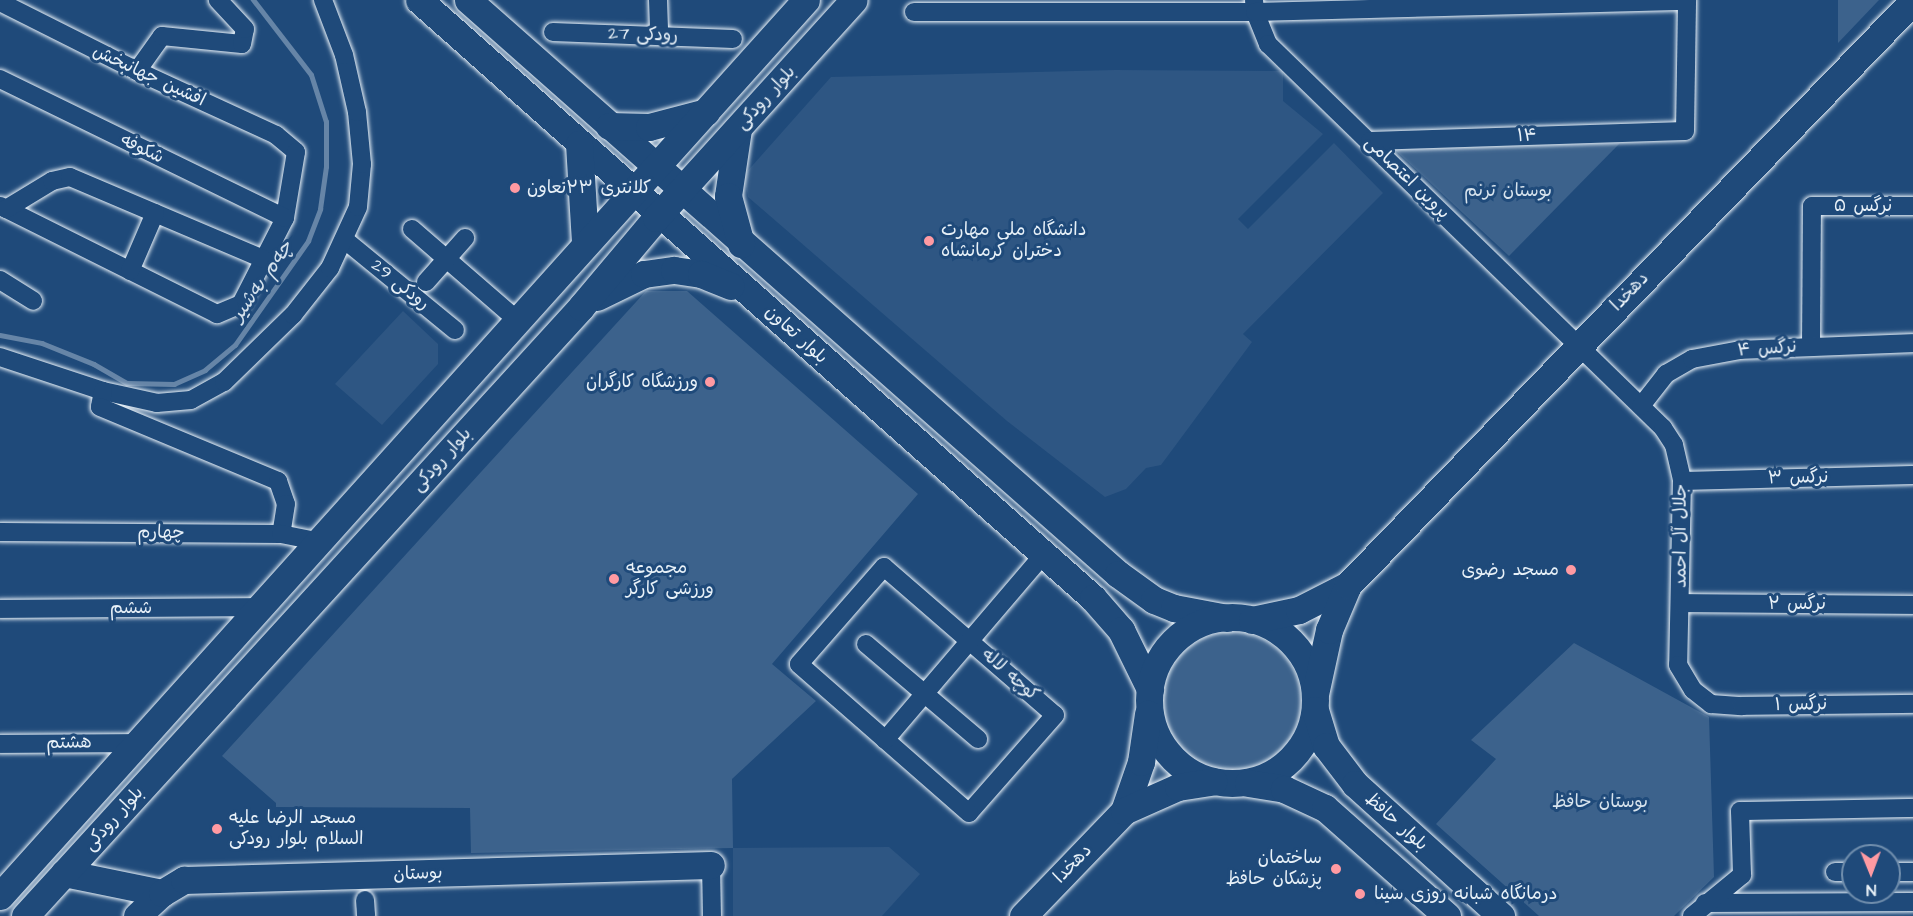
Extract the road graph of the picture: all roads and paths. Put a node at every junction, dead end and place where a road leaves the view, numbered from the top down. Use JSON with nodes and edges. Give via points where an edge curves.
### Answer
{"nodes":[{"id":1,"x":218,"y":0,"type":"edge"},
{"id":2,"x":323,"y":0,"type":"edge"},
{"id":3,"x":419,"y":0,"type":"edge"},
{"id":4,"x":468,"y":0,"type":"edge"},
{"id":5,"x":658,"y":0,"type":"edge"},
{"id":6,"x":806,"y":0,"type":"edge"},
{"id":7,"x":854,"y":0,"type":"edge"},
{"id":8,"x":1687,"y":0,"type":"edge"},
{"id":9,"x":1913,"y":1,"type":"edge"},
{"id":10,"x":0,"y":2,"type":"edge"},
{"id":11,"x":1423,"y":4,"type":"edge"},
{"id":12,"x":1128,"y":6,"type":"edge"},
{"id":13,"x":1254,"y":6,"type":"edge"},
{"id":14,"x":914,"y":12,"type":"dead end"},
{"id":15,"x":553,"y":33,"type":"dead end"},
{"id":16,"x":659,"y":35,"type":"junction"},
{"id":17,"x":733,"y":39,"type":"dead end"},
{"id":18,"x":137,"y":71,"type":"junction"},
{"id":19,"x":0,"y":79,"type":"edge"},
{"id":20,"x":707,"y":112,"type":"junction"},
{"id":21,"x":609,"y":126,"type":"junction"},
{"id":22,"x":738,"y":128,"type":"junction"},
{"id":23,"x":1370,"y":141,"type":"junction"},
{"id":24,"x":579,"y":144,"type":"junction"},
{"id":25,"x":657,"y":169,"type":"junction"},
{"id":26,"x":681,"y":192,"type":"junction"},
{"id":27,"x":636,"y":193,"type":"junction"},
{"id":28,"x":1913,"y":206,"type":"edge"},
{"id":29,"x":3,"y":208,"type":"edge"},
{"id":30,"x":155,"y":213,"type":"junction"},
{"id":31,"x":660,"y":215,"type":"junction"},
{"id":32,"x":285,"y":218,"type":"junction"},
{"id":33,"x":412,"y":229,"type":"dead end"},
{"id":34,"x":465,"y":238,"type":"dead end"},
{"id":35,"x":345,"y":240,"type":"junction"},
{"id":36,"x":585,"y":243,"type":"junction"},
{"id":37,"x":742,"y":245,"type":"junction"},
{"id":38,"x":263,"y":259,"type":"junction"},
{"id":39,"x":446,"y":259,"type":"junction"},
{"id":40,"x":130,"y":271,"type":"junction"},
{"id":41,"x":0,"y":280,"type":"edge"},
{"id":42,"x":426,"y":282,"type":"dead end"},
{"id":43,"x":754,"y":297,"type":"junction"},
{"id":44,"x":33,"y":301,"type":"dead end"},
{"id":45,"x":581,"y":308,"type":"junction"},
{"id":46,"x":517,"y":320,"type":"junction"},
{"id":47,"x":455,"y":330,"type":"dead end"},
{"id":48,"x":1913,"y":343,"type":"edge"},
{"id":49,"x":1579,"y":345,"type":"junction"},
{"id":50,"x":1811,"y":346,"type":"junction"},
{"id":51,"x":0,"y":357,"type":"edge"},
{"id":52,"x":103,"y":391,"type":"junction"},
{"id":53,"x":1641,"y":406,"type":"junction"},
{"id":54,"x":1913,"y":475,"type":"edge"},
{"id":55,"x":1682,"y":481,"type":"junction"},
{"id":56,"x":0,"y":532,"type":"edge"},
{"id":57,"x":281,"y":534,"type":"junction"},
{"id":58,"x":321,"y":542,"type":"junction"},
{"id":59,"x":1043,"y":555,"type":"junction"},
{"id":60,"x":1348,"y":585,"type":"junction"},
{"id":61,"x":1681,"y":603,"type":"junction"},
{"id":62,"x":1913,"y":605,"type":"edge"},
{"id":63,"x":262,"y":607,"type":"junction"},
{"id":64,"x":0,"y":609,"type":"edge"},
{"id":65,"x":1239,"y":619,"type":"junction"},
{"id":66,"x":968,"y":639,"type":"junction"},
{"id":67,"x":866,"y":644,"type":"dead end"},
{"id":68,"x":1693,"y":690,"type":"joint"},
{"id":69,"x":924,"y":693,"type":"junction"},
{"id":70,"x":1150,"y":697,"type":"junction"},
{"id":71,"x":1315,"y":702,"type":"junction"},
{"id":72,"x":1913,"y":704,"type":"edge"},
{"id":73,"x":978,"y":739,"type":"dead end"},
{"id":74,"x":885,"y":740,"type":"junction"},
{"id":75,"x":139,"y":743,"type":"junction"},
{"id":76,"x":0,"y":744,"type":"edge"},
{"id":77,"x":1228,"y":782,"type":"junction"},
{"id":78,"x":1913,"y":808,"type":"edge"},
{"id":79,"x":1124,"y":811,"type":"junction"},
{"id":80,"x":711,"y":865,"type":"joint"},
{"id":81,"x":64,"y":873,"type":"junction"},
{"id":82,"x":5,"y":884,"type":"edge"},
{"id":83,"x":162,"y":892,"type":"junction"},
{"id":84,"x":1841,"y":902,"type":"edge"},
{"id":85,"x":1850,"y":904,"type":"edge"},
{"id":86,"x":1697,"y":912,"type":"edge"},
{"id":87,"x":25,"y":916,"type":"edge"},
{"id":88,"x":137,"y":916,"type":"edge"},
{"id":89,"x":712,"y":916,"type":"edge"},
{"id":90,"x":1023,"y":916,"type":"edge"},
{"id":91,"x":1447,"y":916,"type":"edge"},
{"id":92,"x":1501,"y":916,"type":"edge"},
{"id":93,"x":1863,"y":916,"type":"edge"}],
"edges":[{"from":1,"to":18,"type":"street","via":[[245,29],[242,44],[162,36]]},
{"from":2,"to":35,"type":"street","via":[[344,54],[357,112],[362,164],[358,207]]},
{"from":3,"to":24,"type":"main road","name":"بلوار تعاون"},
{"from":4,"to":21,"type":"main road","name":"بلوار تعاون"},
{"from":5,"to":16,"type":"street"},
{"from":6,"to":20,"type":"main road","name":"بلوار رودکی"},
{"from":7,"to":22,"type":"main road","name":"بلوار رودکی"},
{"from":8,"to":11,"type":"street"},
{"from":8,"to":23,"type":"street","name":"۱۴","via":[[1684,131]]},
{"from":9,"to":49,"type":"main road","name":"دهخدا"},
{"from":10,"to":18,"type":"street","name":"افشین جهانبخش"},
{"from":11,"to":13,"type":"street"},
{"from":12,"to":13,"type":"street"},
{"from":12,"to":14,"type":"street"},
{"from":13,"to":23,"type":"street","name":"پروین اعتصامی","via":[[1268,44]]},
{"from":15,"to":16,"type":"street","name":"رودکی 27"},
{"from":16,"to":17,"type":"street","name":"رودکی 27"},
{"from":18,"to":32,"type":"street","name":"افشین جهانبخش","via":[[276,135],[296,152]]},
{"from":19,"to":32,"type":"street","name":"شکوفه"},
{"from":20,"to":21,"type":"main road","via":[[657,126]]},
{"from":20,"to":25,"type":"main road","name":"بلوار رودکی"},
{"from":21,"to":25,"type":"main road","name":"بلوار تعاون"},
{"from":22,"to":26,"type":"main road","name":"بلوار رودکی"},
{"from":22,"to":37,"type":"main road","via":[[728,196]]},
{"from":23,"to":49,"type":"street","name":"پروین اعتصامی"},
{"from":24,"to":27,"type":"main road","name":"بلوار تعاون"},
{"from":24,"to":36,"type":"main road"},
{"from":25,"to":26,"type":"main road","name":"بلوار تعاون"},
{"from":25,"to":27,"type":"main road","name":"بلوار رودکی"},
{"from":26,"to":31,"type":"main road","name":"بلوار رودکی"},
{"from":26,"to":37,"type":"main road","name":"بلوار تعاون"},
{"from":27,"to":31,"type":"main road","name":"بلوار تعاون"},
{"from":27,"to":36,"type":"main road","name":"بلوار رودکی"},
{"from":28,"to":50,"type":"street","name":"نرگس ۵","via":[[1812,206]]},
{"from":29,"to":30,"type":"street","via":[[52,181],[70,177]]},
{"from":29,"to":40,"type":"street"},
{"from":30,"to":38,"type":"street"},
{"from":30,"to":40,"type":"street"},
{"from":31,"to":43,"type":"main road","name":"بلوار تعاون"},
{"from":31,"to":45,"type":"main road","name":"بلوار رودکی"},
{"from":32,"to":38,"type":"street"},
{"from":33,"to":39,"type":"street"},
{"from":34,"to":39,"type":"street"},
{"from":35,"to":47,"type":"street","name":"رودکی 29"},
{"from":35,"to":52,"type":"street","via":[[330,268],[293,315],[224,382],[191,400],[157,403]]},
{"from":36,"to":46,"type":"main road","name":"بلوار رودکی"},
{"from":37,"to":65,"type":"main road","name":"بلوار تعاون","via":[[1134,587],[1174,608]]},
{"from":38,"to":40,"type":"street","via":[[241,304],[217,314]]},
{"from":39,"to":42,"type":"street"},
{"from":39,"to":46,"type":"street"},
{"from":41,"to":44,"type":"street"},
{"from":43,"to":45,"type":"main road","via":[[712,278],[674,270],[629,280]]},
{"from":43,"to":59,"type":"main road","name":"بلوار تعاون"},
{"from":45,"to":81,"type":"main road","name":"بلوار رودکی"},
{"from":46,"to":58,"type":"main road","name":"بلوار رودکی"},
{"from":48,"to":50,"type":"street","name":"نرگس ۴"},
{"from":49,"to":53,"type":"street","name":"جلال آل احمد"},
{"from":49,"to":60,"type":"main road","name":"دهخدا"},
{"from":50,"to":53,"type":"street","name":"نرگس ۴","via":[[1740,350],[1692,359],[1666,374]]},
{"from":51,"to":52,"type":"street"},
{"from":52,"to":57,"type":"street","via":[[100,407],[278,481],[286,504]]},
{"from":53,"to":55,"type":"street","name":"جلال آل احمد","via":[[1674,445]]},
{"from":54,"to":55,"type":"street","name":"نرگس ۳"},
{"from":55,"to":61,"type":"street","name":"جلال آل احمد"},
{"from":56,"to":57,"type":"street","name":"چهارم"},
{"from":57,"to":58,"type":"street","name":"چهارم"},
{"from":58,"to":63,"type":"main road","name":"بلوار رودکی"},
{"from":59,"to":66,"type":"street","name":"کوچه لاله"},
{"from":59,"to":70,"type":"main road","name":"بلوار تعاون","via":[[1112,618],[1132,649]]},
{"from":60,"to":65,"type":"main road","via":[[1299,610]]},
{"from":60,"to":71,"type":"main road","via":[[1329,630]]},
{"from":61,"to":62,"type":"street","name":"نرگس ۲"},
{"from":61,"to":68,"type":"street","name":"جلال آل احمد","via":[[1678,665]]},
{"from":63,"to":64,"type":"street","name":"ششم"},
{"from":63,"to":75,"type":"main road","name":"بلوار رودکی"},
{"from":65,"to":70,"type":"main road","via":[[1200,624],[1176,640],[1159,662]]},
{"from":65,"to":71,"type":"main road","via":[[1273,628],[1291,643],[1305,661]]},
{"from":66,"to":69,"type":"street"},
{"from":66,"to":74,"type":"street","via":[[884,567],[798,664]]},
{"from":66,"to":74,"type":"street","name":"کوچه لاله","via":[[1055,715],[969,813]]},
{"from":67,"to":69,"type":"street"},
{"from":68,"to":72,"type":"street","name":"نرگس ۱","via":[[1711,704],[1742,706]]},
{"from":69,"to":73,"type":"street"},
{"from":69,"to":74,"type":"street"},
{"from":70,"to":77,"type":"main road","via":[[1157,736],[1169,754],[1185,769]]},
{"from":70,"to":79,"type":"main road","via":[[1141,762]]},
{"from":71,"to":77,"type":"main road","via":[[1309,731],[1290,759],[1272,772]]},
{"from":71,"to":92,"type":"main road","name":"بلوار حافظ","via":[[1326,746],[1355,784]]},
{"from":75,"to":76,"type":"street","name":"هشتم"},
{"from":75,"to":82,"type":"main road","name":"بلوار رودکی"},
{"from":77,"to":79,"type":"main road","via":[[1178,787]]},
{"from":77,"to":91,"type":"main road","name":"بلوار حافظ","via":[[1284,789],[1324,808]]},
{"from":78,"to":86,"type":"street","via":[[1740,811],[1742,875]]},
{"from":79,"to":90,"type":"main road","name":"دهخدا"},
{"from":80,"to":83,"type":"main road","name":"بوستان","via":[[184,880]]},
{"from":80,"to":89,"type":"street"},
{"from":81,"to":83,"type":"main road"},
{"from":81,"to":87,"type":"main road","name":"بلوار رودکی"},
{"from":83,"to":88,"type":"main road","name":"بوستان"},
{"from":84,"to":86,"type":"street"},
{"from":85,"to":93,"type":"street"}]}
